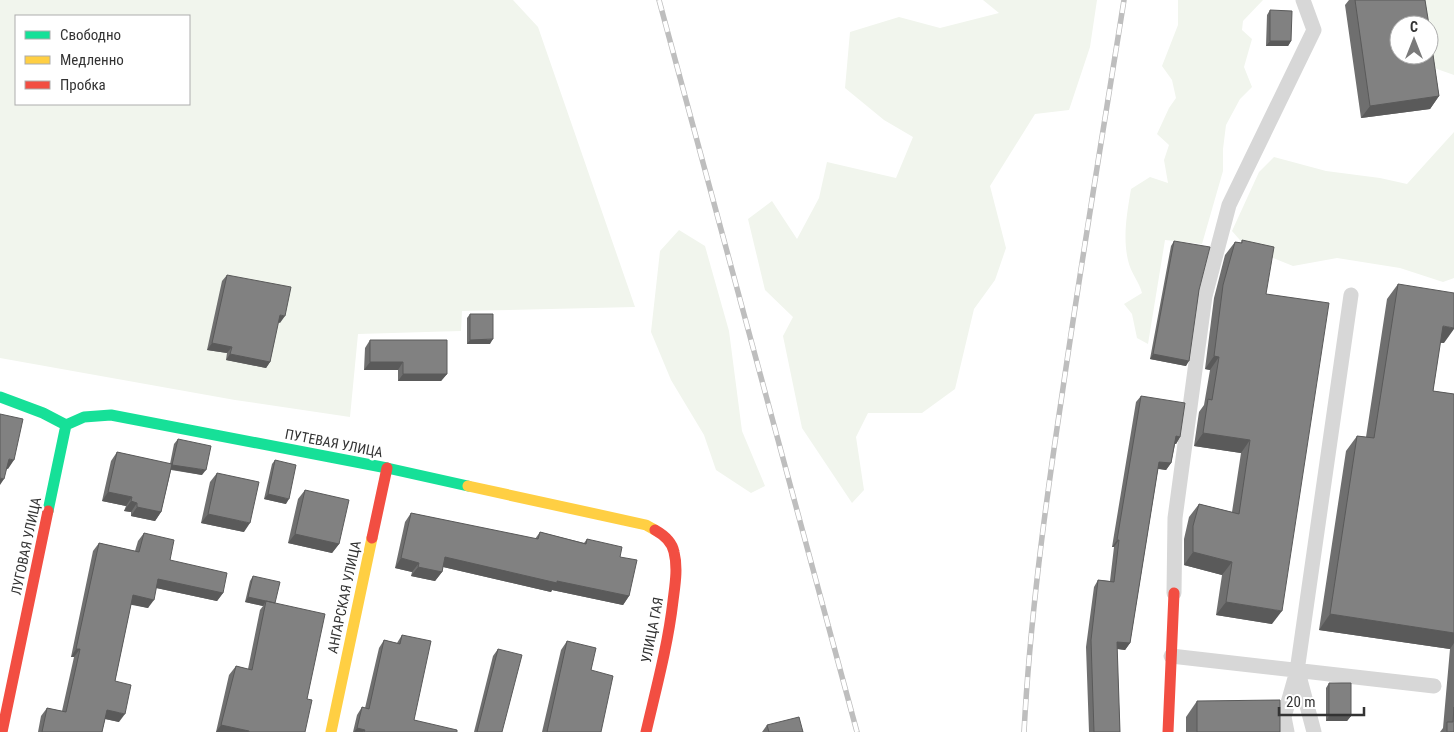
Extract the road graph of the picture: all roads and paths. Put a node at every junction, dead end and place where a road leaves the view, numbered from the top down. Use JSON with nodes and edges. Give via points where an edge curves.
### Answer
{"nodes":[{"id":1,"x":1303,"y":0,"type":"edge"},
{"id":2,"x":1351,"y":296,"type":"dead end"},
{"id":3,"x":0,"y":397,"type":"edge"},
{"id":4,"x":66,"y":425,"type":"junction"},
{"id":5,"x":387,"y":468,"type":"junction"},
{"id":6,"x":665,"y":534,"type":"joint"},
{"id":7,"x":1174,"y":593,"type":"joint"},
{"id":8,"x":1171,"y":656,"type":"junction"},
{"id":9,"x":1297,"y":670,"type":"junction"},
{"id":10,"x":1434,"y":686,"type":"dead end"},
{"id":11,"x":2,"y":732,"type":"edge"},
{"id":12,"x":330,"y":732,"type":"edge"},
{"id":13,"x":646,"y":732,"type":"edge"},
{"id":14,"x":1168,"y":732,"type":"edge"},
{"id":15,"x":1287,"y":732,"type":"edge"},
{"id":16,"x":1314,"y":732,"type":"edge"}],
"edges":[{"from":1,"to":7,"type":"lane","via":[[1314,30],[1229,205],[1205,296],[1175,518]]},
{"from":2,"to":9,"type":"lane"},
{"from":3,"to":4,"type":"street"},
{"from":4,"to":5,"type":"street","name":"ПУТЕВАЯ УЛИЦА","via":[[84,417],[111,415]]},
{"from":4,"to":11,"type":"street","name":"ЛУГОВАЯ УЛИЦА"},
{"from":5,"to":6,"type":"street","name":"ПУТЕВАЯ УЛИЦА","via":[[646,525]]},
{"from":5,"to":12,"type":"street","name":"АНГАРСКАЯ УЛИЦА"},
{"from":6,"to":13,"type":"street","name":"УЛИЦА ГАЯ","via":[[674,551],[676,575]]},
{"from":7,"to":8,"type":"street"},
{"from":8,"to":9,"type":"lane"},
{"from":8,"to":14,"type":"street"},
{"from":9,"to":10,"type":"lane"},
{"from":9,"to":15,"type":"lane","via":[[1284,717]]},
{"from":9,"to":16,"type":"lane"}]}
